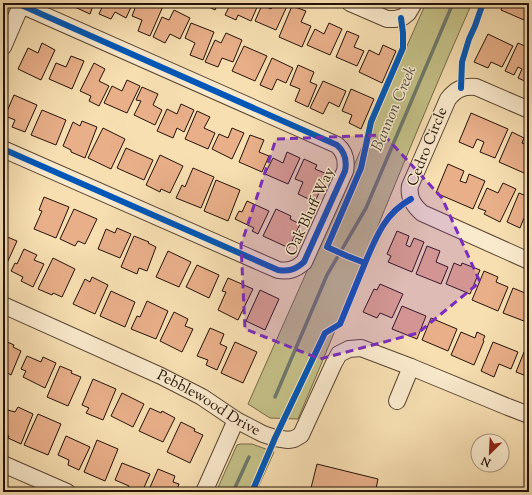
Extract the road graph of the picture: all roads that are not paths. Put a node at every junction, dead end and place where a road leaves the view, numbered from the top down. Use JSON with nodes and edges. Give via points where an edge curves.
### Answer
{"nodes":[{"id":1,"x":350,"y":3,"type":"edge"},
{"id":2,"x":414,"y":3,"type":"edge"},
{"id":3,"x":22,"y":4,"type":"edge"},
{"id":4,"x":3,"y":47,"type":"edge"},
{"id":5,"x":529,"y":110,"type":"edge"},
{"id":6,"x":3,"y":148,"type":"edge"},
{"id":7,"x":529,"y":261,"type":"edge"},
{"id":8,"x":3,"y":305,"type":"edge"},
{"id":9,"x":411,"y":367,"type":"junction"},
{"id":10,"x":397,"y":401,"type":"dead end"},
{"id":11,"x":529,"y":415,"type":"edge"},
{"id":12,"x":236,"y":420,"type":"junction"},
{"id":13,"x":3,"y":464,"type":"edge"},
{"id":14,"x":67,"y":492,"type":"edge"},
{"id":15,"x":204,"y":492,"type":"edge"}],
"edges":[{"from":1,"to":2,"type":"street","via":[[387,19],[395,19],[408,13]]},
{"from":3,"to":4,"type":"street"},
{"from":3,"to":6,"type":"street","name":"Oak Bluff Way","via":[[337,145],[347,163],[304,262],[292,270],[284,271]]},
{"from":5,"to":7,"type":"street","name":"Cedro Circle","via":[[476,87],[469,86],[454,92],[448,99],[410,186],[410,197],[422,213]]},
{"from":8,"to":12,"type":"street","name":"Pebblewood Drive","via":[[202,396]]},
{"from":9,"to":10,"type":"street"},
{"from":9,"to":11,"type":"street","name":"Pebblewood Drive"},
{"from":9,"to":12,"type":"street","name":"Pebblewood Drive","via":[[361,348],[349,349],[339,354],[301,435],[288,440],[276,438]]},
{"from":12,"to":15,"type":"street"},
{"from":13,"to":14,"type":"street"}]}
